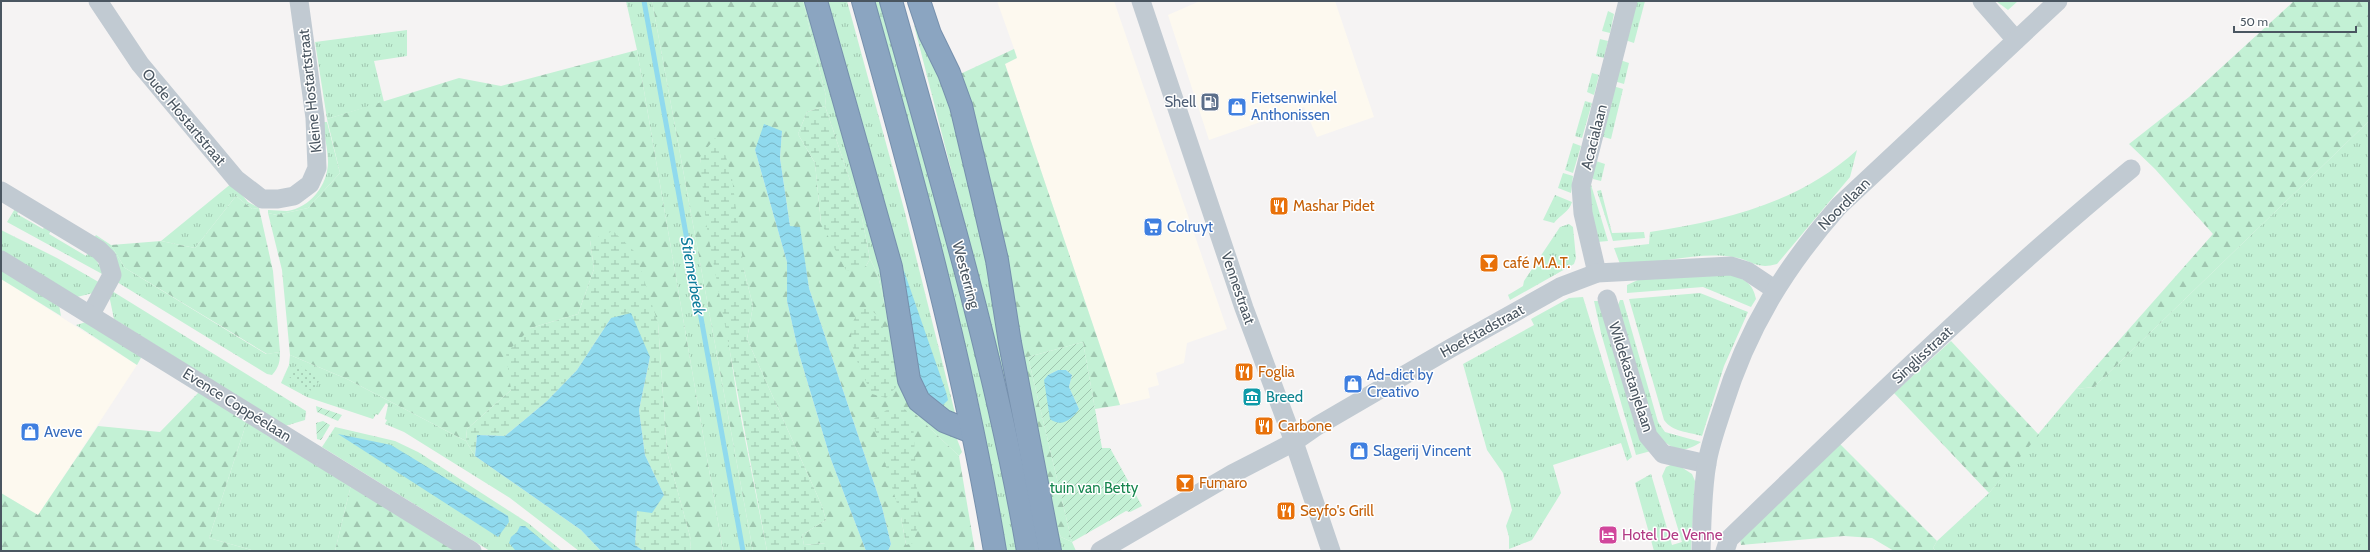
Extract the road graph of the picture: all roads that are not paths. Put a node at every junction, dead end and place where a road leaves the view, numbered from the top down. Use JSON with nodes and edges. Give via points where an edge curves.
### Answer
{"nodes":[{"id":1,"x":98,"y":1,"type":"edge"},
{"id":2,"x":299,"y":1,"type":"edge"},
{"id":3,"x":816,"y":1,"type":"edge"},
{"id":4,"x":863,"y":1,"type":"edge"},
{"id":5,"x":891,"y":1,"type":"edge"},
{"id":6,"x":919,"y":1,"type":"edge"},
{"id":7,"x":1141,"y":1,"type":"edge"},
{"id":8,"x":1628,"y":1,"type":"edge"},
{"id":9,"x":1982,"y":1,"type":"edge"},
{"id":10,"x":2058,"y":1,"type":"edge"},
{"id":11,"x":2016,"y":40,"type":"junction"},
{"id":12,"x":2131,"y":169,"type":"dead end"},
{"id":13,"x":1,"y":191,"type":"edge"},
{"id":14,"x":294,"y":196,"type":"joint"},
{"id":15,"x":1,"y":260,"type":"edge"},
{"id":16,"x":1597,"y":273,"type":"junction"},
{"id":17,"x":1774,"y":289,"type":"junction"},
{"id":18,"x":1607,"y":299,"type":"dead end"},
{"id":19,"x":91,"y":314,"type":"junction"},
{"id":20,"x":972,"y":432,"type":"junction"},
{"id":21,"x":1294,"y":442,"type":"junction"},
{"id":22,"x":1707,"y":464,"type":"junction"},
{"id":23,"x":1107,"y":547,"type":"edge"},
{"id":24,"x":472,"y":551,"type":"edge"},
{"id":25,"x":995,"y":551,"type":"edge"},
{"id":26,"x":1028,"y":551,"type":"edge"},
{"id":27,"x":1050,"y":551,"type":"edge"},
{"id":28,"x":1331,"y":551,"type":"edge"},
{"id":29,"x":1701,"y":551,"type":"edge"},
{"id":30,"x":1725,"y":551,"type":"edge"}],
"edges":[{"from":1,"to":14,"type":"street","name":"Oude Hostartstraat","via":[[140,64],[236,179],[262,199]]},
{"from":2,"to":14,"type":"street","name":"Kleine Hostartstraat","via":[[315,118],[317,168],[310,184]]},
{"from":3,"to":20,"type":"highway","via":[[891,267],[909,380],[919,401],[944,421]]},
{"from":4,"to":20,"type":"highway","name":"Westerring","via":[[903,145]]},
{"from":5,"to":26,"type":"highway","name":"Westerring","via":[[976,312],[1000,410]]},
{"from":6,"to":27,"type":"highway","via":[[930,34],[949,73],[961,106],[976,168],[997,260],[1010,343]]},
{"from":7,"to":21,"type":"street","name":"Vennestraat","via":[[1244,308]]},
{"from":8,"to":16,"type":"street","name":"Acacialaan","via":[[1581,186],[1583,213]]},
{"from":9,"to":11,"type":"street"},
{"from":10,"to":11,"type":"street","name":"Noordlaan"},
{"from":11,"to":17,"type":"street","name":"Noordlaan","via":[[1840,206],[1809,240]]},
{"from":12,"to":30,"type":"street","name":"Singlisstraat","via":[[2084,207],[1942,335],[1728,539]]},
{"from":13,"to":19,"type":"street","via":[[99,250],[107,258],[112,276]]},
{"from":15,"to":19,"type":"street","name":"Evence Coppéelaan"},
{"from":16,"to":17,"type":"street","via":[[1731,266],[1747,271]]},
{"from":16,"to":21,"type":"street","name":"Hoefstadstraat","via":[[1560,287],[1450,348]]},
{"from":17,"to":22,"type":"street","via":[[1731,379]]},
{"from":18,"to":22,"type":"street","name":"Wildekastanjelaan","via":[[1648,436],[1663,454]]},
{"from":19,"to":24,"type":"street","name":"Evence Coppéelaan"},
{"from":20,"to":25,"type":"highway","name":"Westerring"},
{"from":21,"to":23,"type":"street","name":"Hoefstadstraat","via":[[1232,474]]},
{"from":21,"to":28,"type":"street","name":"Vennestraat"},
{"from":22,"to":29,"type":"street"}]}
